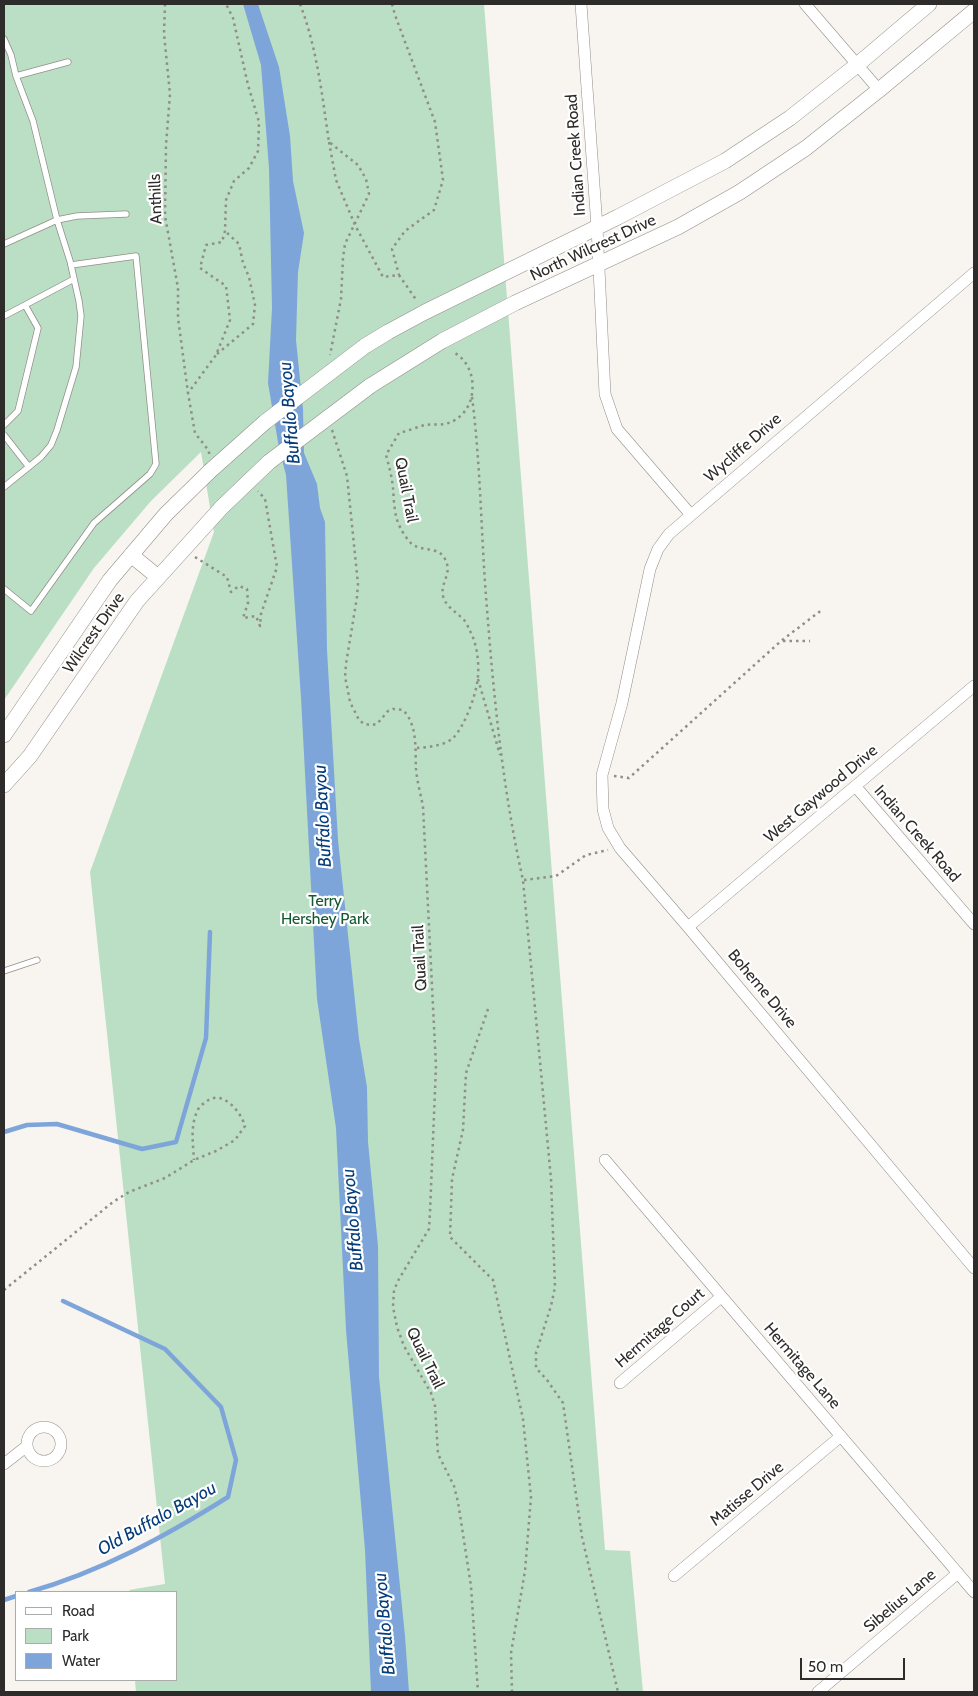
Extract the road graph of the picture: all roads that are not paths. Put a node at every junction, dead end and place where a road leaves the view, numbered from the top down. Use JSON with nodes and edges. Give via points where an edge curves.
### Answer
{"nodes":[{"id":1,"x":581,"y":4,"type":"edge"},
{"id":2,"x":805,"y":4,"type":"edge"},
{"id":3,"x":929,"y":4,"type":"edge"},
{"id":4,"x":974,"y":11,"type":"edge"},
{"id":5,"x":4,"y":39,"type":"edge"},
{"id":6,"x":68,"y":62,"type":"dead end"},
{"id":7,"x":857,"y":65,"type":"junction"},
{"id":8,"x":16,"y":76,"type":"junction"},
{"id":9,"x":878,"y":90,"type":"junction"},
{"id":10,"x":126,"y":214,"type":"dead end"},
{"id":11,"x":57,"y":220,"type":"junction"},
{"id":12,"x":597,"y":227,"type":"junction"},
{"id":13,"x":4,"y":244,"type":"edge"},
{"id":14,"x":71,"y":265,"type":"junction"},
{"id":15,"x":599,"y":265,"type":"junction"},
{"id":16,"x":974,"y":273,"type":"edge"},
{"id":17,"x":74,"y":279,"type":"junction"},
{"id":18,"x":25,"y":305,"type":"junction"},
{"id":19,"x":4,"y":316,"type":"edge"},
{"id":20,"x":4,"y":425,"type":"edge"},
{"id":21,"x":4,"y":435,"type":"edge"},
{"id":22,"x":29,"y":467,"type":"junction"},
{"id":23,"x":210,"y":471,"type":"joint"},
{"id":24,"x":4,"y":487,"type":"edge"},
{"id":25,"x":222,"y":507,"type":"joint"},
{"id":26,"x":691,"y":515,"type":"junction"},
{"id":27,"x":131,"y":555,"type":"junction"},
{"id":28,"x":158,"y":576,"type":"junction"},
{"id":29,"x":4,"y":589,"type":"edge"},
{"id":30,"x":974,"y":686,"type":"edge"},
{"id":31,"x":622,"y":703,"type":"joint"},
{"id":32,"x":4,"y":735,"type":"edge"},
{"id":33,"x":4,"y":785,"type":"edge"},
{"id":34,"x":856,"y":787,"type":"junction"},
{"id":35,"x":974,"y":924,"type":"edge"},
{"id":36,"x":688,"y":927,"type":"junction"},
{"id":37,"x":36,"y":960,"type":"dead end"},
{"id":38,"x":4,"y":971,"type":"edge"},
{"id":39,"x":605,"y":1160,"type":"dead end"},
{"id":40,"x":974,"y":1268,"type":"edge"},
{"id":41,"x":721,"y":1297,"type":"junction"},
{"id":42,"x":620,"y":1383,"type":"dead end"},
{"id":43,"x":841,"y":1436,"type":"junction"},
{"id":44,"x":27,"y":1446,"type":"dead end"},
{"id":45,"x":4,"y":1464,"type":"edge"},
{"id":46,"x":958,"y":1573,"type":"junction"},
{"id":47,"x":674,"y":1576,"type":"dead end"},
{"id":48,"x":974,"y":1592,"type":"edge"},
{"id":49,"x":818,"y":1692,"type":"edge"}],
"edges":[{"from":1,"to":12,"type":"street","name":"Indian Creek Road"},
{"from":2,"to":7,"type":"street"},
{"from":3,"to":7,"type":"main road","name":"North Wilcrest Drive"},
{"from":4,"to":9,"type":"main road","name":"North Wilcrest Drive"},
{"from":5,"to":8,"type":"lane"},
{"from":6,"to":8,"type":"lane"},
{"from":7,"to":9,"type":"street"},
{"from":7,"to":12,"type":"main road","name":"North Wilcrest Drive","via":[[790,118],[725,161]]},
{"from":8,"to":11,"type":"lane","via":[[33,121]]},
{"from":9,"to":15,"type":"main road","name":"North Wilcrest Drive","via":[[806,148],[740,192],[678,227]]},
{"from":10,"to":11,"type":"lane"},
{"from":11,"to":13,"type":"lane"},
{"from":11,"to":14,"type":"lane"},
{"from":12,"to":15,"type":"street","name":"Indian Creek Road"},
{"from":12,"to":23,"type":"main road","name":"North Wilcrest Drive","bridge":true,"via":[[425,312],[365,346],[265,422]]},
{"from":14,"to":17,"type":"lane"},
{"from":14,"to":29,"type":"lane","via":[[136,256],[156,464],[150,474],[94,523],[31,611]]},
{"from":15,"to":25,"type":"main road","name":"North Wilcrest Drive","bridge":true,"via":[[442,341],[370,386],[269,462]]},
{"from":15,"to":26,"type":"street","name":"Indian Creek Road","via":[[605,394],[617,429]]},
{"from":16,"to":26,"type":"street","name":"Wycliffe Drive"},
{"from":17,"to":18,"type":"lane"},
{"from":17,"to":22,"type":"lane","via":[[81,316],[76,367],[51,445]]},
{"from":18,"to":19,"type":"lane"},
{"from":18,"to":20,"type":"lane","via":[[38,328],[18,411]]},
{"from":21,"to":22,"type":"lane"},
{"from":22,"to":24,"type":"lane"},
{"from":23,"to":27,"type":"main road","name":"Wilcrest Drive","via":[[166,514]]},
{"from":25,"to":28,"type":"main road","name":"Wilcrest Drive"},
{"from":26,"to":31,"type":"street","name":"Wycliffe Drive","via":[[669,534],[658,549],[650,569]]},
{"from":27,"to":28,"type":"main road"},
{"from":27,"to":32,"type":"main road","name":"Wilcrest Drive","via":[[110,580]]},
{"from":28,"to":33,"type":"main road","name":"Wilcrest Drive","via":[[137,601],[30,756]]},
{"from":30,"to":34,"type":"street","name":"West Gaywood Drive"},
{"from":31,"to":36,"type":"street","name":"Boheme Drive","via":[[602,775],[603,809],[608,828],[620,848]]},
{"from":34,"to":35,"type":"street","name":"Indian Creek Road"},
{"from":34,"to":36,"type":"street","name":"West Gaywood Drive"},
{"from":36,"to":40,"type":"street","name":"Boheme Drive"},
{"from":37,"to":38,"type":"lane"},
{"from":39,"to":41,"type":"street","name":"Hermitage Lane"},
{"from":41,"to":42,"type":"street","name":"Hermitage Court"},
{"from":41,"to":43,"type":"street","name":"Hermitage Lane"},
{"from":43,"to":46,"type":"street","name":"Hermitage Lane"},
{"from":43,"to":47,"type":"street","name":"Matisse Drive"},
{"from":44,"to":45,"type":"street"},
{"from":46,"to":48,"type":"street","name":"Hermitage Lane"},
{"from":46,"to":49,"type":"street","name":"Sibelius Lane"}]}
